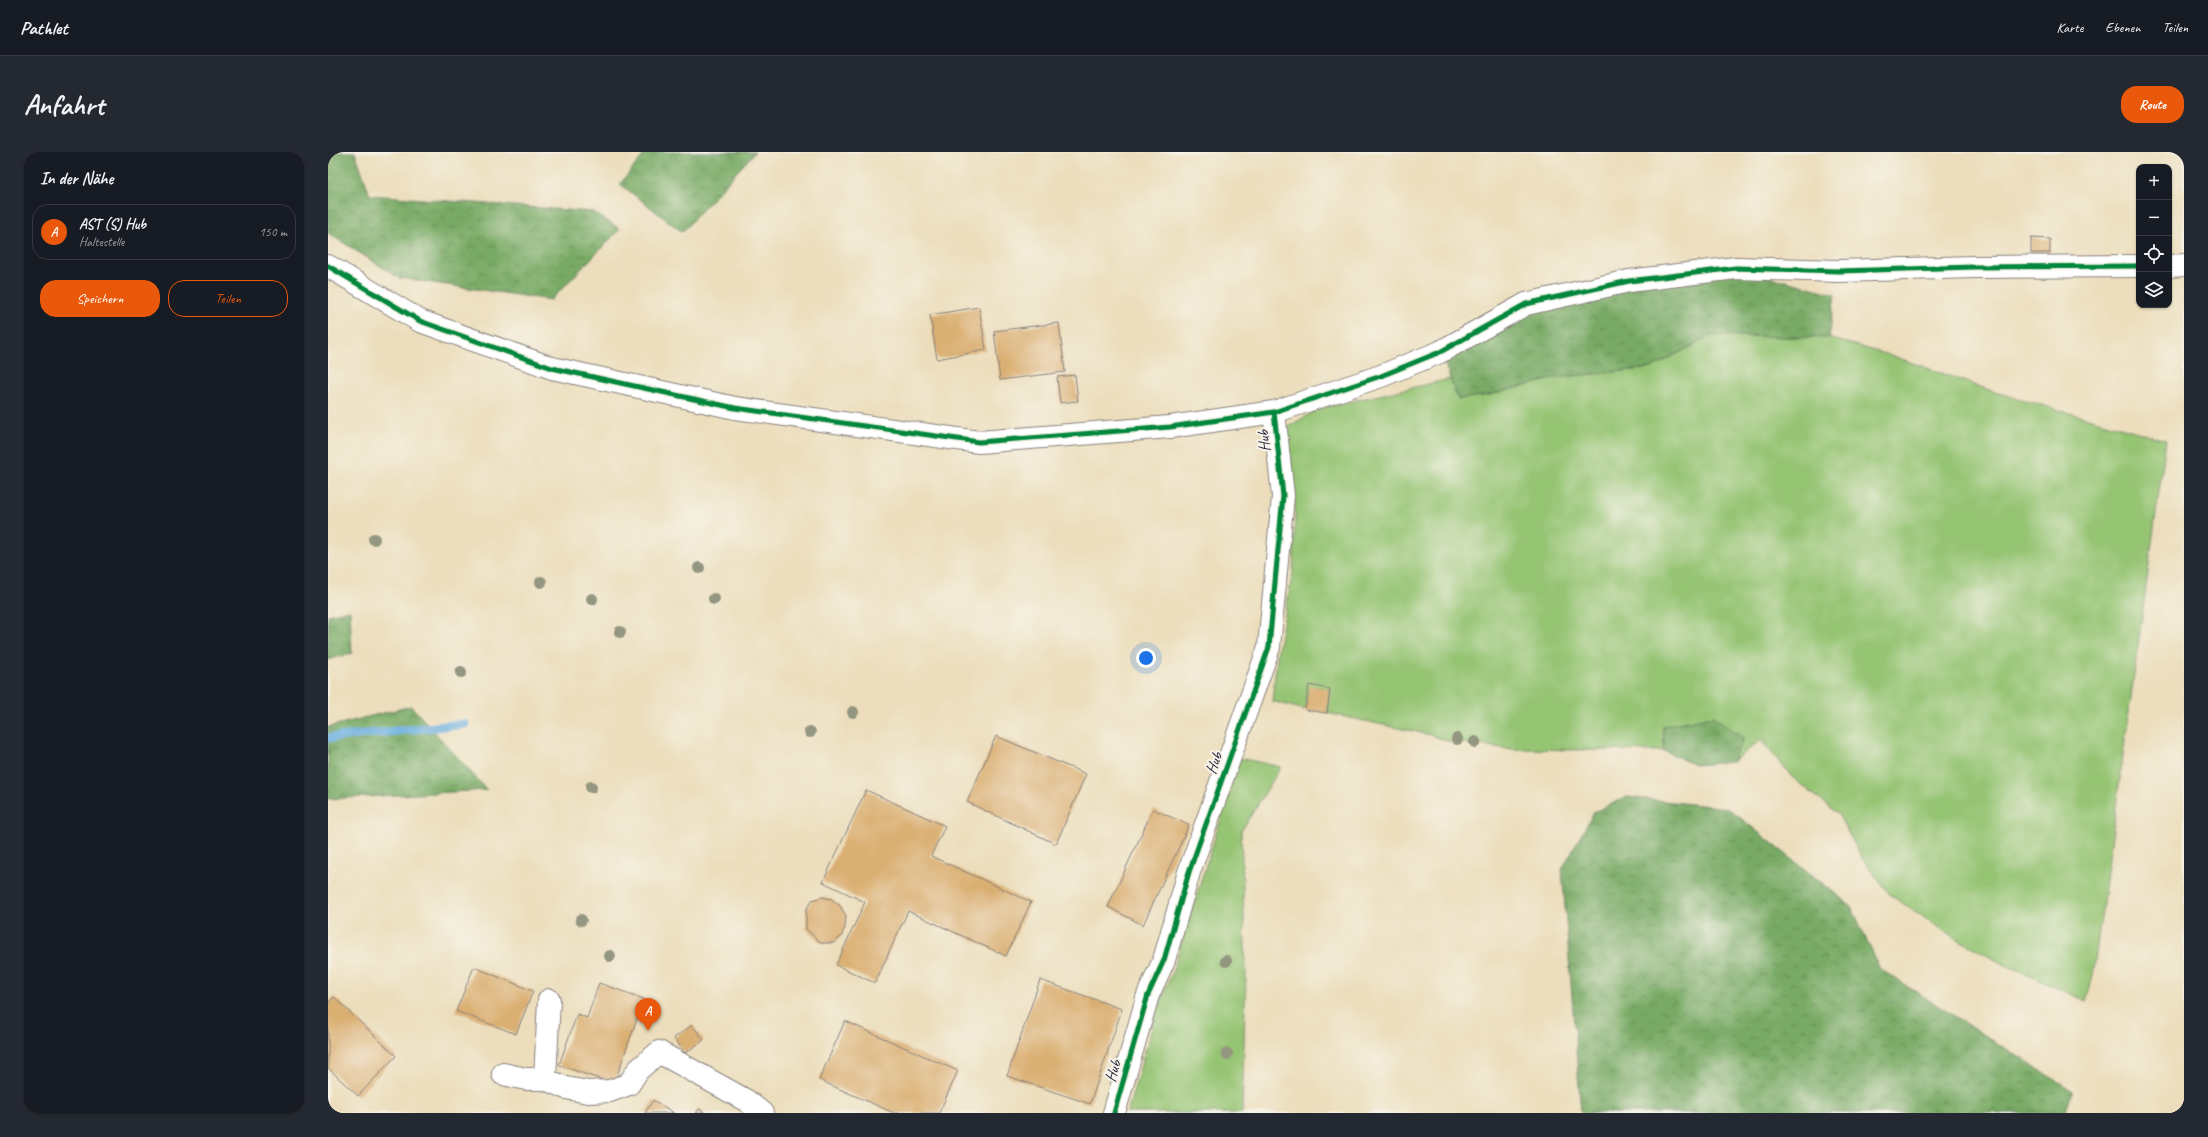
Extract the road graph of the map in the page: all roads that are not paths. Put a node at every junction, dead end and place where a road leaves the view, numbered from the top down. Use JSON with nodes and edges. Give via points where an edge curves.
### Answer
{"nodes":[{"id":1,"x":2184,"y":265,"type":"edge"},
{"id":2,"x":328,"y":266,"type":"edge"},
{"id":3,"x":2136,"y":266,"type":"edge"},
{"id":4,"x":2172,"y":266,"type":"edge"},
{"id":5,"x":1274,"y":412,"type":"junction"},
{"id":6,"x":549,"y":1000,"type":"dead end"},
{"id":7,"x":503,"y":1074,"type":"dead end"},
{"id":8,"x":545,"y":1079,"type":"junction"},
{"id":9,"x":762,"y":1113,"type":"edge"},
{"id":10,"x":1114,"y":1113,"type":"edge"}],
"edges":[{"from":1,"to":4,"type":"street"},
{"from":2,"to":5,"type":"street","via":[[420,321],[552,368],[735,408],[979,442],[1170,427]]},
{"from":3,"to":5,"type":"street","via":[[1839,271],[1736,268],[1628,281],[1526,304],[1440,352],[1381,376]]},
{"from":5,"to":10,"type":"street","name":"Hub","via":[[1282,496],[1269,648],[1189,872],[1164,960],[1148,995]]},
{"from":6,"to":8,"type":"street"},
{"from":7,"to":8,"type":"street","via":[[526,1079]]},
{"from":8,"to":9,"type":"street","via":[[566,1088],[588,1092],[610,1091],[629,1084],[638,1070],[658,1052],[747,1100]]}]}
